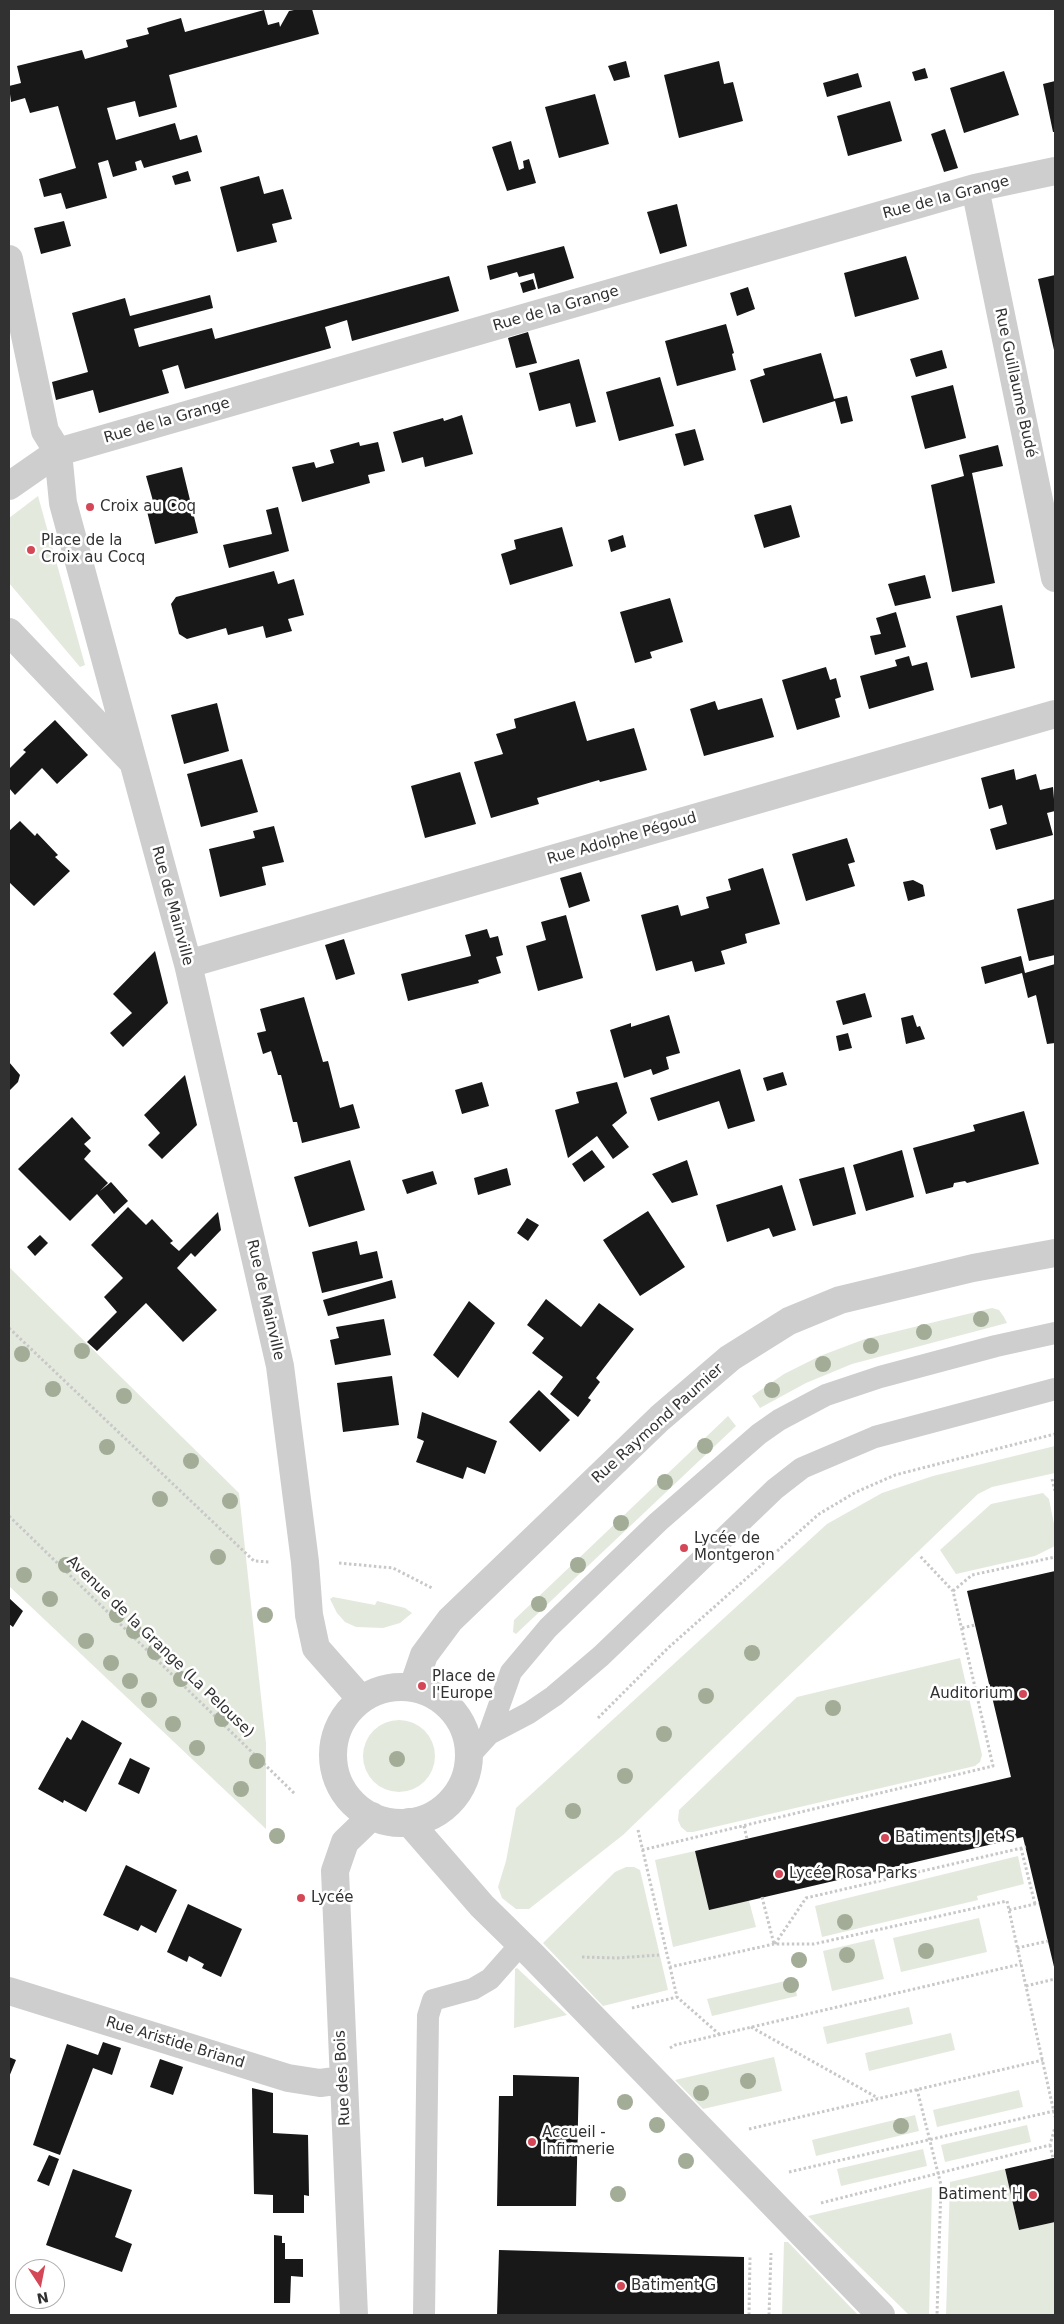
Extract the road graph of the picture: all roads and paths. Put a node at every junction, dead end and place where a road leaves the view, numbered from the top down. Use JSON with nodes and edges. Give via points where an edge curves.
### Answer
{"nodes":[{"id":1,"x":1055,"y":171,"type":"edge"},
{"id":2,"x":975,"y":188,"type":"junction"},
{"id":3,"x":9,"y":259,"type":"edge"},
{"id":4,"x":58,"y":452,"type":"junction"},
{"id":5,"x":9,"y":486,"type":"edge"},
{"id":6,"x":1055,"y":578,"type":"edge"},
{"id":7,"x":9,"y":632,"type":"edge"},
{"id":8,"x":1055,"y":714,"type":"edge"},
{"id":9,"x":132,"y":760,"type":"junction"},
{"id":10,"x":188,"y":964,"type":"junction"},
{"id":11,"x":1055,"y":1253,"type":"edge"},
{"id":12,"x":9,"y":1328,"type":"edge"},
{"id":13,"x":1055,"y":1333,"type":"edge"},
{"id":14,"x":1055,"y":1389,"type":"edge"},
{"id":15,"x":1055,"y":1434,"type":"edge"},
{"id":16,"x":1052,"y":1479,"type":"dead end"},
{"id":17,"x":1055,"y":1491,"type":"edge"},
{"id":18,"x":9,"y":1516,"type":"edge"},
{"id":19,"x":919,"y":1555,"type":"dead end"},
{"id":20,"x":1055,"y":1557,"type":"edge"},
{"id":21,"x":275,"y":1562,"type":"dead end"},
{"id":22,"x":305,"y":1562,"type":"junction"},
{"id":23,"x":435,"y":1590,"type":"dead end"},
{"id":24,"x":953,"y":1591,"type":"junction"},
{"id":25,"x":975,"y":1625,"type":"dead end"},
{"id":26,"x":962,"y":1628,"type":"junction"},
{"id":27,"x":413,"y":1687,"type":"junction"},
{"id":28,"x":361,"y":1700,"type":"junction"},
{"id":29,"x":598,"y":1718,"type":"dead end"},
{"id":30,"x":489,"y":1734,"type":"junction"},
{"id":31,"x":470,"y":1756,"type":"junction"},
{"id":32,"x":295,"y":1794,"type":"dead end"},
{"id":33,"x":372,"y":1816,"type":"junction"},
{"id":34,"x":409,"y":1822,"type":"junction"},
{"id":35,"x":744,"y":1826,"type":"junction"},
{"id":36,"x":638,"y":1830,"type":"dead end"},
{"id":37,"x":747,"y":1839,"type":"dead end"},
{"id":38,"x":1026,"y":1847,"type":"dead end"},
{"id":39,"x":1021,"y":1848,"type":"junction"},
{"id":40,"x":642,"y":1850,"type":"junction"},
{"id":41,"x":762,"y":1898,"type":"dead end"},
{"id":42,"x":1009,"y":1910,"type":"junction"},
{"id":43,"x":1048,"y":1941,"type":"dead end"},
{"id":44,"x":774,"y":1944,"type":"junction"},
{"id":45,"x":1018,"y":1948,"type":"junction"},
{"id":46,"x":527,"y":1950,"type":"junction"},
{"id":47,"x":659,"y":1955,"type":"dead end"},
{"id":48,"x":1021,"y":1964,"type":"junction"},
{"id":49,"x":670,"y":1967,"type":"junction"},
{"id":50,"x":1055,"y":1979,"type":"edge"},
{"id":51,"x":1026,"y":1986,"type":"junction"},
{"id":52,"x":9,"y":1992,"type":"edge"},
{"id":53,"x":751,"y":2027,"type":"junction"},
{"id":54,"x":720,"y":2034,"type":"junction"},
{"id":55,"x":1043,"y":2060,"type":"junction"},
{"id":56,"x":642,"y":2069,"type":"junction"},
{"id":57,"x":343,"y":2080,"type":"junction"},
{"id":58,"x":1055,"y":2086,"type":"edge"},
{"id":59,"x":1049,"y":2087,"type":"junction"},
{"id":60,"x":917,"y":2090,"type":"junction"},
{"id":61,"x":879,"y":2098,"type":"junction"},
{"id":62,"x":1054,"y":2111,"type":"junction"},
{"id":63,"x":1055,"y":2117,"type":"edge"},
{"id":64,"x":1055,"y":2128,"type":"edge"},
{"id":65,"x":710,"y":2139,"type":"junction"},
{"id":66,"x":930,"y":2140,"type":"junction"},
{"id":67,"x":1050,"y":2145,"type":"junction"},
{"id":68,"x":1053,"y":2158,"type":"dead end"},
{"id":69,"x":938,"y":2174,"type":"junction"},
{"id":70,"x":750,"y":2180,"type":"junction"},
{"id":71,"x":787,"y":2219,"type":"junction"},
{"id":72,"x":750,"y":2257,"type":"dead end"},
{"id":73,"x":354,"y":2315,"type":"edge"},
{"id":74,"x":424,"y":2315,"type":"edge"},
{"id":75,"x":749,"y":2315,"type":"edge"},
{"id":76,"x":769,"y":2315,"type":"edge"},
{"id":77,"x":880,"y":2315,"type":"edge"},
{"id":78,"x":937,"y":2315,"type":"edge"}],
"edges":[{"from":1,"to":2,"type":"street","name":"Rue de la Grange"},
{"from":2,"to":4,"type":"street","name":"Rue de la Grange"},
{"from":2,"to":6,"type":"street","name":"Rue Guillaume Budé"},
{"from":3,"to":4,"type":"street","name":"Rue de Mainville","via":[[45,432]]},
{"from":4,"to":5,"type":"street"},
{"from":4,"to":9,"type":"street","name":"Rue de Mainville","via":[[63,503]]},
{"from":7,"to":9,"type":"street"},
{"from":8,"to":10,"type":"street","name":"Rue Adolphe Pégoud"},
{"from":9,"to":10,"type":"street","name":"Rue de Mainville"},
{"from":10,"to":22,"type":"street","name":"Rue de Mainville","via":[[280,1366]]},
{"from":11,"to":27,"type":"street","name":"Rue Raymond Paumier","via":[[973,1268],[840,1300],[789,1321],[730,1358],[660,1418],[450,1620],[424,1655]]},
{"from":12,"to":21,"type":"path","via":[[254,1561]]},
{"from":13,"to":30,"type":"lane","via":[[880,1377],[826,1395],[779,1420],[748,1442],[658,1522],[548,1628],[511,1672]]},
{"from":14,"to":30,"type":"lane","via":[[875,1437],[802,1468],[775,1489],[601,1656],[554,1696]]},
{"from":15,"to":29,"type":"path","via":[[895,1475],[856,1492],[819,1514],[668,1648]]},
{"from":16,"to":17,"type":"path"},
{"from":18,"to":32,"type":"path","name":"Avenue de la Grange (La Pelouse)"},
{"from":19,"to":24,"type":"path"},
{"from":20,"to":24,"type":"path","via":[[972,1575]]},
{"from":22,"to":23,"type":"path","via":[[393,1568]]},
{"from":22,"to":28,"type":"street","via":[[309,1615],[316,1648]]},
{"from":24,"to":26,"type":"path"},
{"from":25,"to":26,"type":"path"},
{"from":26,"to":35,"type":"path","via":[[993,1766]]},
{"from":27,"to":28,"type":"street","via":[[386,1689]]},
{"from":27,"to":31,"type":"street","via":[[431,1693],[460,1719],[468,1737]]},
{"from":28,"to":33,"type":"street","via":[[348,1711],[339,1727],[333,1761],[345,1794]]},
{"from":30,"to":31,"type":"lane"},
{"from":31,"to":34,"type":"street","via":[[458,1793],[445,1807],[428,1817]]},
{"from":33,"to":34,"type":"street","via":[[390,1822]]},
{"from":33,"to":57,"type":"street","name":"Rue des Bois","via":[[345,1842],[335,1871]]},
{"from":34,"to":46,"type":"street","via":[[482,1906]]},
{"from":35,"to":37,"type":"path"},
{"from":35,"to":40,"type":"path"},
{"from":36,"to":40,"type":"path"},
{"from":38,"to":39,"type":"path"},
{"from":39,"to":42,"type":"path","via":[[1037,1904]]},
{"from":39,"to":44,"type":"path","via":[[806,1898]]},
{"from":40,"to":49,"type":"path"},
{"from":41,"to":44,"type":"path"},
{"from":42,"to":44,"type":"path","via":[[1007,1901],[814,1944]]},
{"from":42,"to":45,"type":"path"},
{"from":43,"to":45,"type":"path"},
{"from":44,"to":49,"type":"path"},
{"from":45,"to":48,"type":"path"},
{"from":46,"to":47,"type":"path","via":[[617,1958]]},
{"from":46,"to":56,"type":"street"},
{"from":46,"to":74,"type":"lane","via":[[473,1989],[433,2000],[428,2016]]},
{"from":48,"to":51,"type":"path"},
{"from":48,"to":53,"type":"path"},
{"from":49,"to":54,"type":"path","via":[[677,1996]]},
{"from":50,"to":51,"type":"path"},
{"from":51,"to":55,"type":"path"},
{"from":52,"to":57,"type":"street","name":"Rue Aristide Briand","via":[[288,2078],[320,2083]]},
{"from":53,"to":54,"type":"path"},
{"from":53,"to":61,"type":"path"},
{"from":54,"to":56,"type":"path","via":[[675,2044]]},
{"from":55,"to":59,"type":"path"},
{"from":55,"to":60,"type":"path"},
{"from":56,"to":65,"type":"street"},
{"from":57,"to":73,"type":"street","name":"Rue des Bois"},
{"from":58,"to":59,"type":"path"},
{"from":59,"to":62,"type":"path"},
{"from":60,"to":61,"type":"path"},
{"from":60,"to":66,"type":"path"},
{"from":61,"to":65,"type":"path"},
{"from":62,"to":63,"type":"path"},
{"from":62,"to":66,"type":"path"},
{"from":64,"to":67,"type":"path"},
{"from":65,"to":70,"type":"street"},
{"from":66,"to":69,"type":"path"},
{"from":66,"to":70,"type":"path"},
{"from":67,"to":68,"type":"path"},
{"from":67,"to":69,"type":"path"},
{"from":69,"to":71,"type":"path","via":[[800,2208]]},
{"from":69,"to":78,"type":"path","via":[[941,2185]]},
{"from":70,"to":71,"type":"street"},
{"from":71,"to":76,"type":"path","via":[[776,2228],[771,2257]]},
{"from":71,"to":77,"type":"street"},
{"from":72,"to":75,"type":"path"}]}
